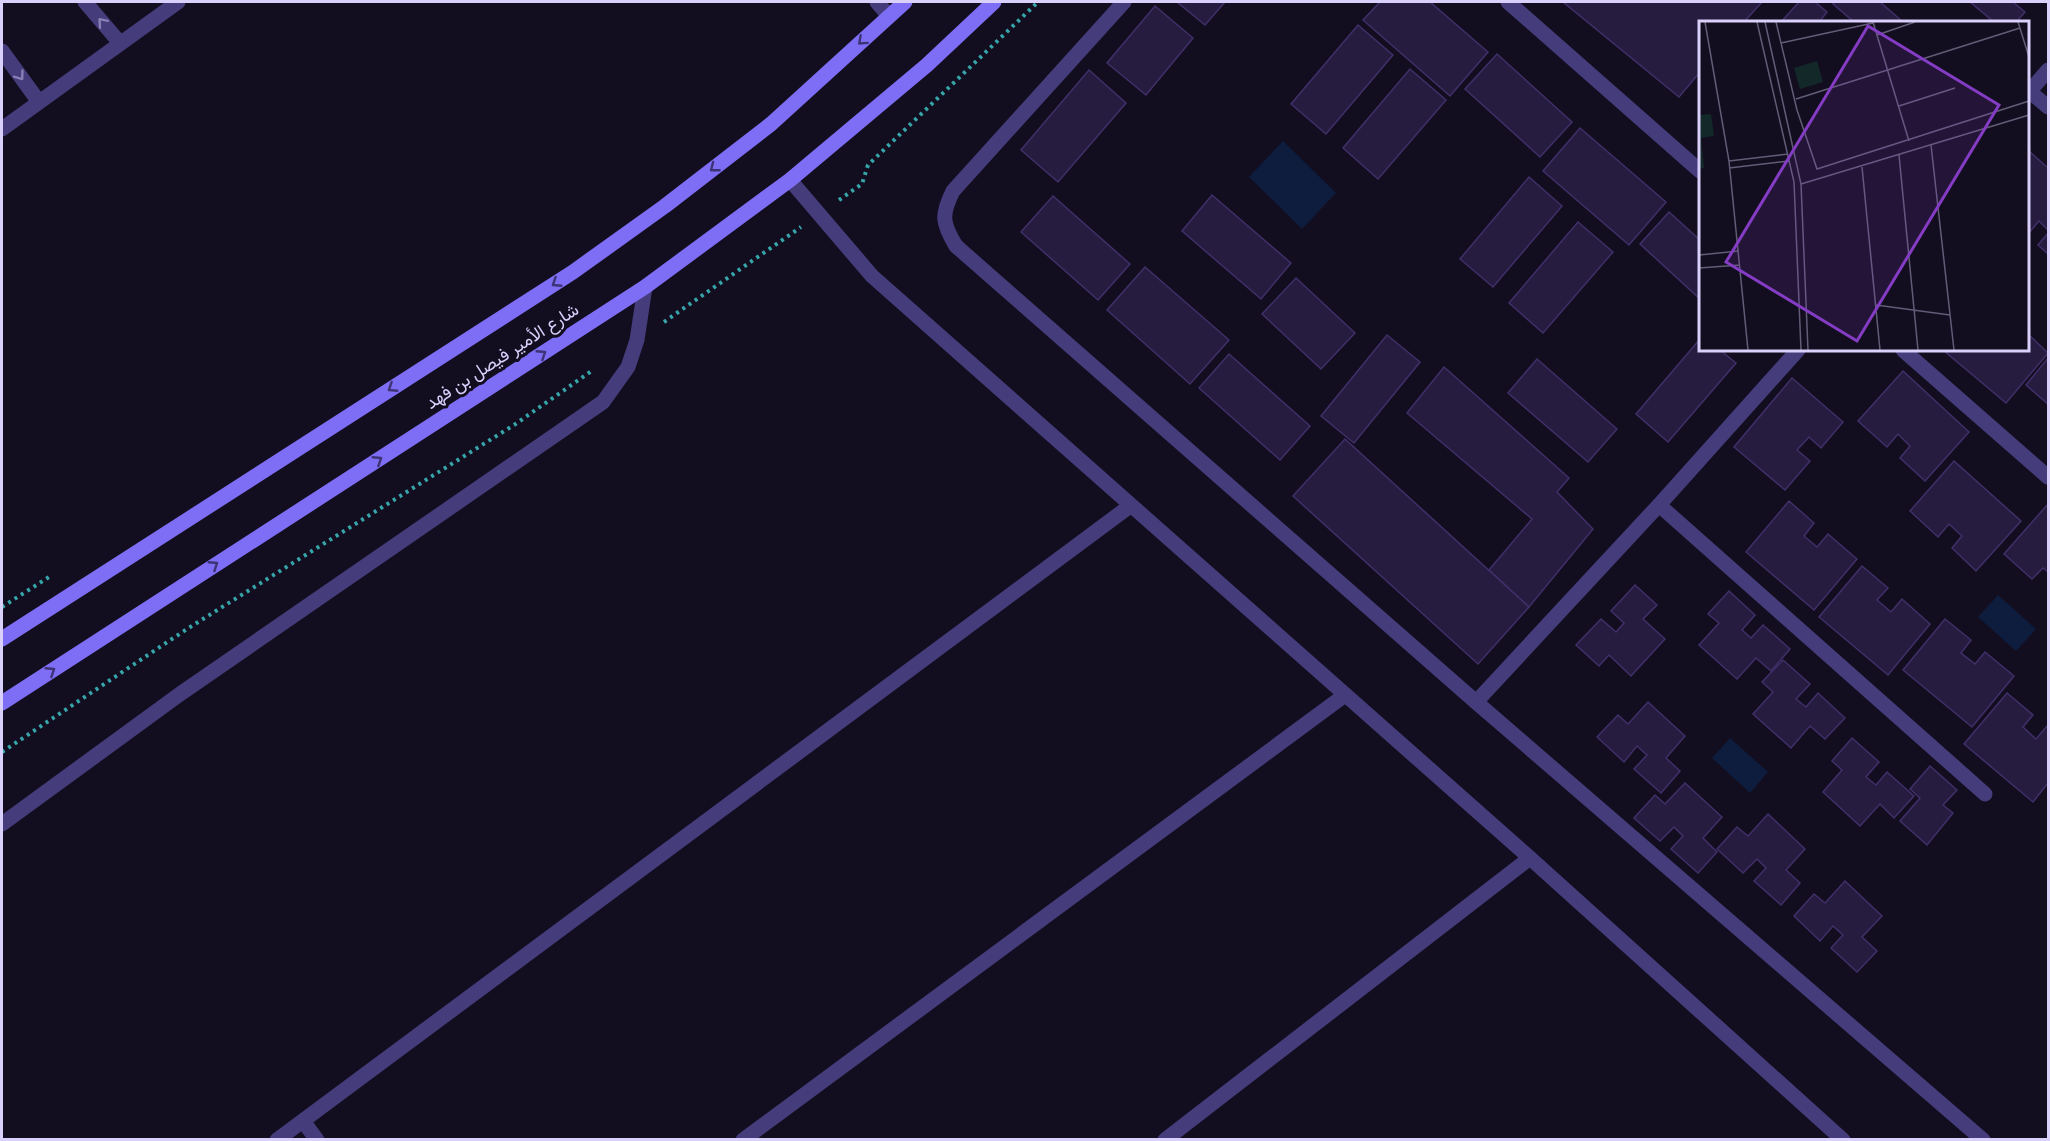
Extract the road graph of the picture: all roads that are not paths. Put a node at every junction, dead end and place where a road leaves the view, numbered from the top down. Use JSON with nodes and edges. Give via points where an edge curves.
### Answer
{"nodes":[{"id":1,"x":85,"y":2,"type":"edge"},
{"id":2,"x":178,"y":2,"type":"edge"},
{"id":3,"x":877,"y":2,"type":"edge"},
{"id":4,"x":905,"y":2,"type":"edge"},
{"id":5,"x":994,"y":2,"type":"edge"},
{"id":6,"x":1124,"y":2,"type":"edge"},
{"id":7,"x":1509,"y":2,"type":"edge"},
{"id":8,"x":889,"y":16,"type":"junction"},
{"id":9,"x":120,"y":43,"type":"junction"},
{"id":10,"x":2,"y":51,"type":"edge"},
{"id":11,"x":2049,"y":70,"type":"edge"},
{"id":12,"x":2029,"y":92,"type":"edge"},
{"id":13,"x":39,"y":102,"type":"junction"},
{"id":14,"x":2049,"y":108,"type":"edge"},
{"id":15,"x":2,"y":129,"type":"edge"},
{"id":16,"x":1699,"y":169,"type":"edge"},
{"id":17,"x":790,"y":180,"type":"junction"},
{"id":18,"x":645,"y":287,"type":"junction"},
{"id":19,"x":1797,"y":351,"type":"edge"},
{"id":20,"x":1905,"y":351,"type":"edge"},
{"id":21,"x":2049,"y":477,"type":"edge"},
{"id":22,"x":1659,"y":505,"type":"junction"},
{"id":23,"x":1130,"y":506,"type":"junction"},
{"id":24,"x":2,"y":639,"type":"edge"},
{"id":25,"x":1345,"y":695,"type":"junction"},
{"id":26,"x":1476,"y":702,"type":"junction"},
{"id":27,"x":2,"y":703,"type":"edge"},
{"id":28,"x":1984,"y":794,"type":"dead end"},
{"id":29,"x":2,"y":824,"type":"edge"},
{"id":30,"x":1530,"y":858,"type":"junction"},
{"id":31,"x":303,"y":1121,"type":"junction"},
{"id":32,"x":277,"y":1140,"type":"edge"},
{"id":33,"x":317,"y":1140,"type":"edge"},
{"id":34,"x":743,"y":1140,"type":"edge"},
{"id":35,"x":1165,"y":1140,"type":"edge"},
{"id":36,"x":1843,"y":1140,"type":"edge"},
{"id":37,"x":1983,"y":1140,"type":"edge"}],
"edges":[{"from":9,"to":1,"type":"street","one_way":true},
{"from":2,"to":9,"type":"street"},
{"from":3,"to":8,"type":"street"},
{"from":4,"to":8,"type":"main road","name":"شارع الأمير فيصل بن فهد"},
{"from":5,"to":17,"type":"main road","name":"شارع الأمير فيصل بن فهد"},
{"from":6,"to":26,"type":"street","via":[[953,190],[945,208],[945,227],[956,246]]},
{"from":7,"to":16,"type":"street"},
{"from":8,"to":24,"type":"main road","name":"شارع الأمير فيصل بن فهد","one_way":true,"via":[[771,124],[573,272]]},
{"from":9,"to":13,"type":"street"},
{"from":10,"to":13,"type":"street","one_way":true},
{"from":11,"to":12,"type":"street"},
{"from":12,"to":14,"type":"street"},
{"from":13,"to":15,"type":"street"},
{"from":17,"to":18,"type":"main road","name":"شارع الأمير فيصل بن فهد"},
{"from":17,"to":23,"type":"street","via":[[872,276]]},
{"from":27,"to":18,"type":"main road","name":"شارع الأمير فيصل بن فهد","one_way":true},
{"from":18,"to":29,"type":"street","via":[[637,340],[628,367],[603,402],[190,688]]},
{"from":19,"to":22,"type":"street"},
{"from":20,"to":21,"type":"street"},
{"from":22,"to":26,"type":"street"},
{"from":22,"to":28,"type":"street"},
{"from":23,"to":25,"type":"street"},
{"from":23,"to":31,"type":"street"},
{"from":25,"to":30,"type":"street"},
{"from":25,"to":34,"type":"street"},
{"from":26,"to":37,"type":"street"},
{"from":30,"to":35,"type":"street"},
{"from":30,"to":36,"type":"street"},
{"from":31,"to":32,"type":"street"},
{"from":31,"to":33,"type":"street"}]}
